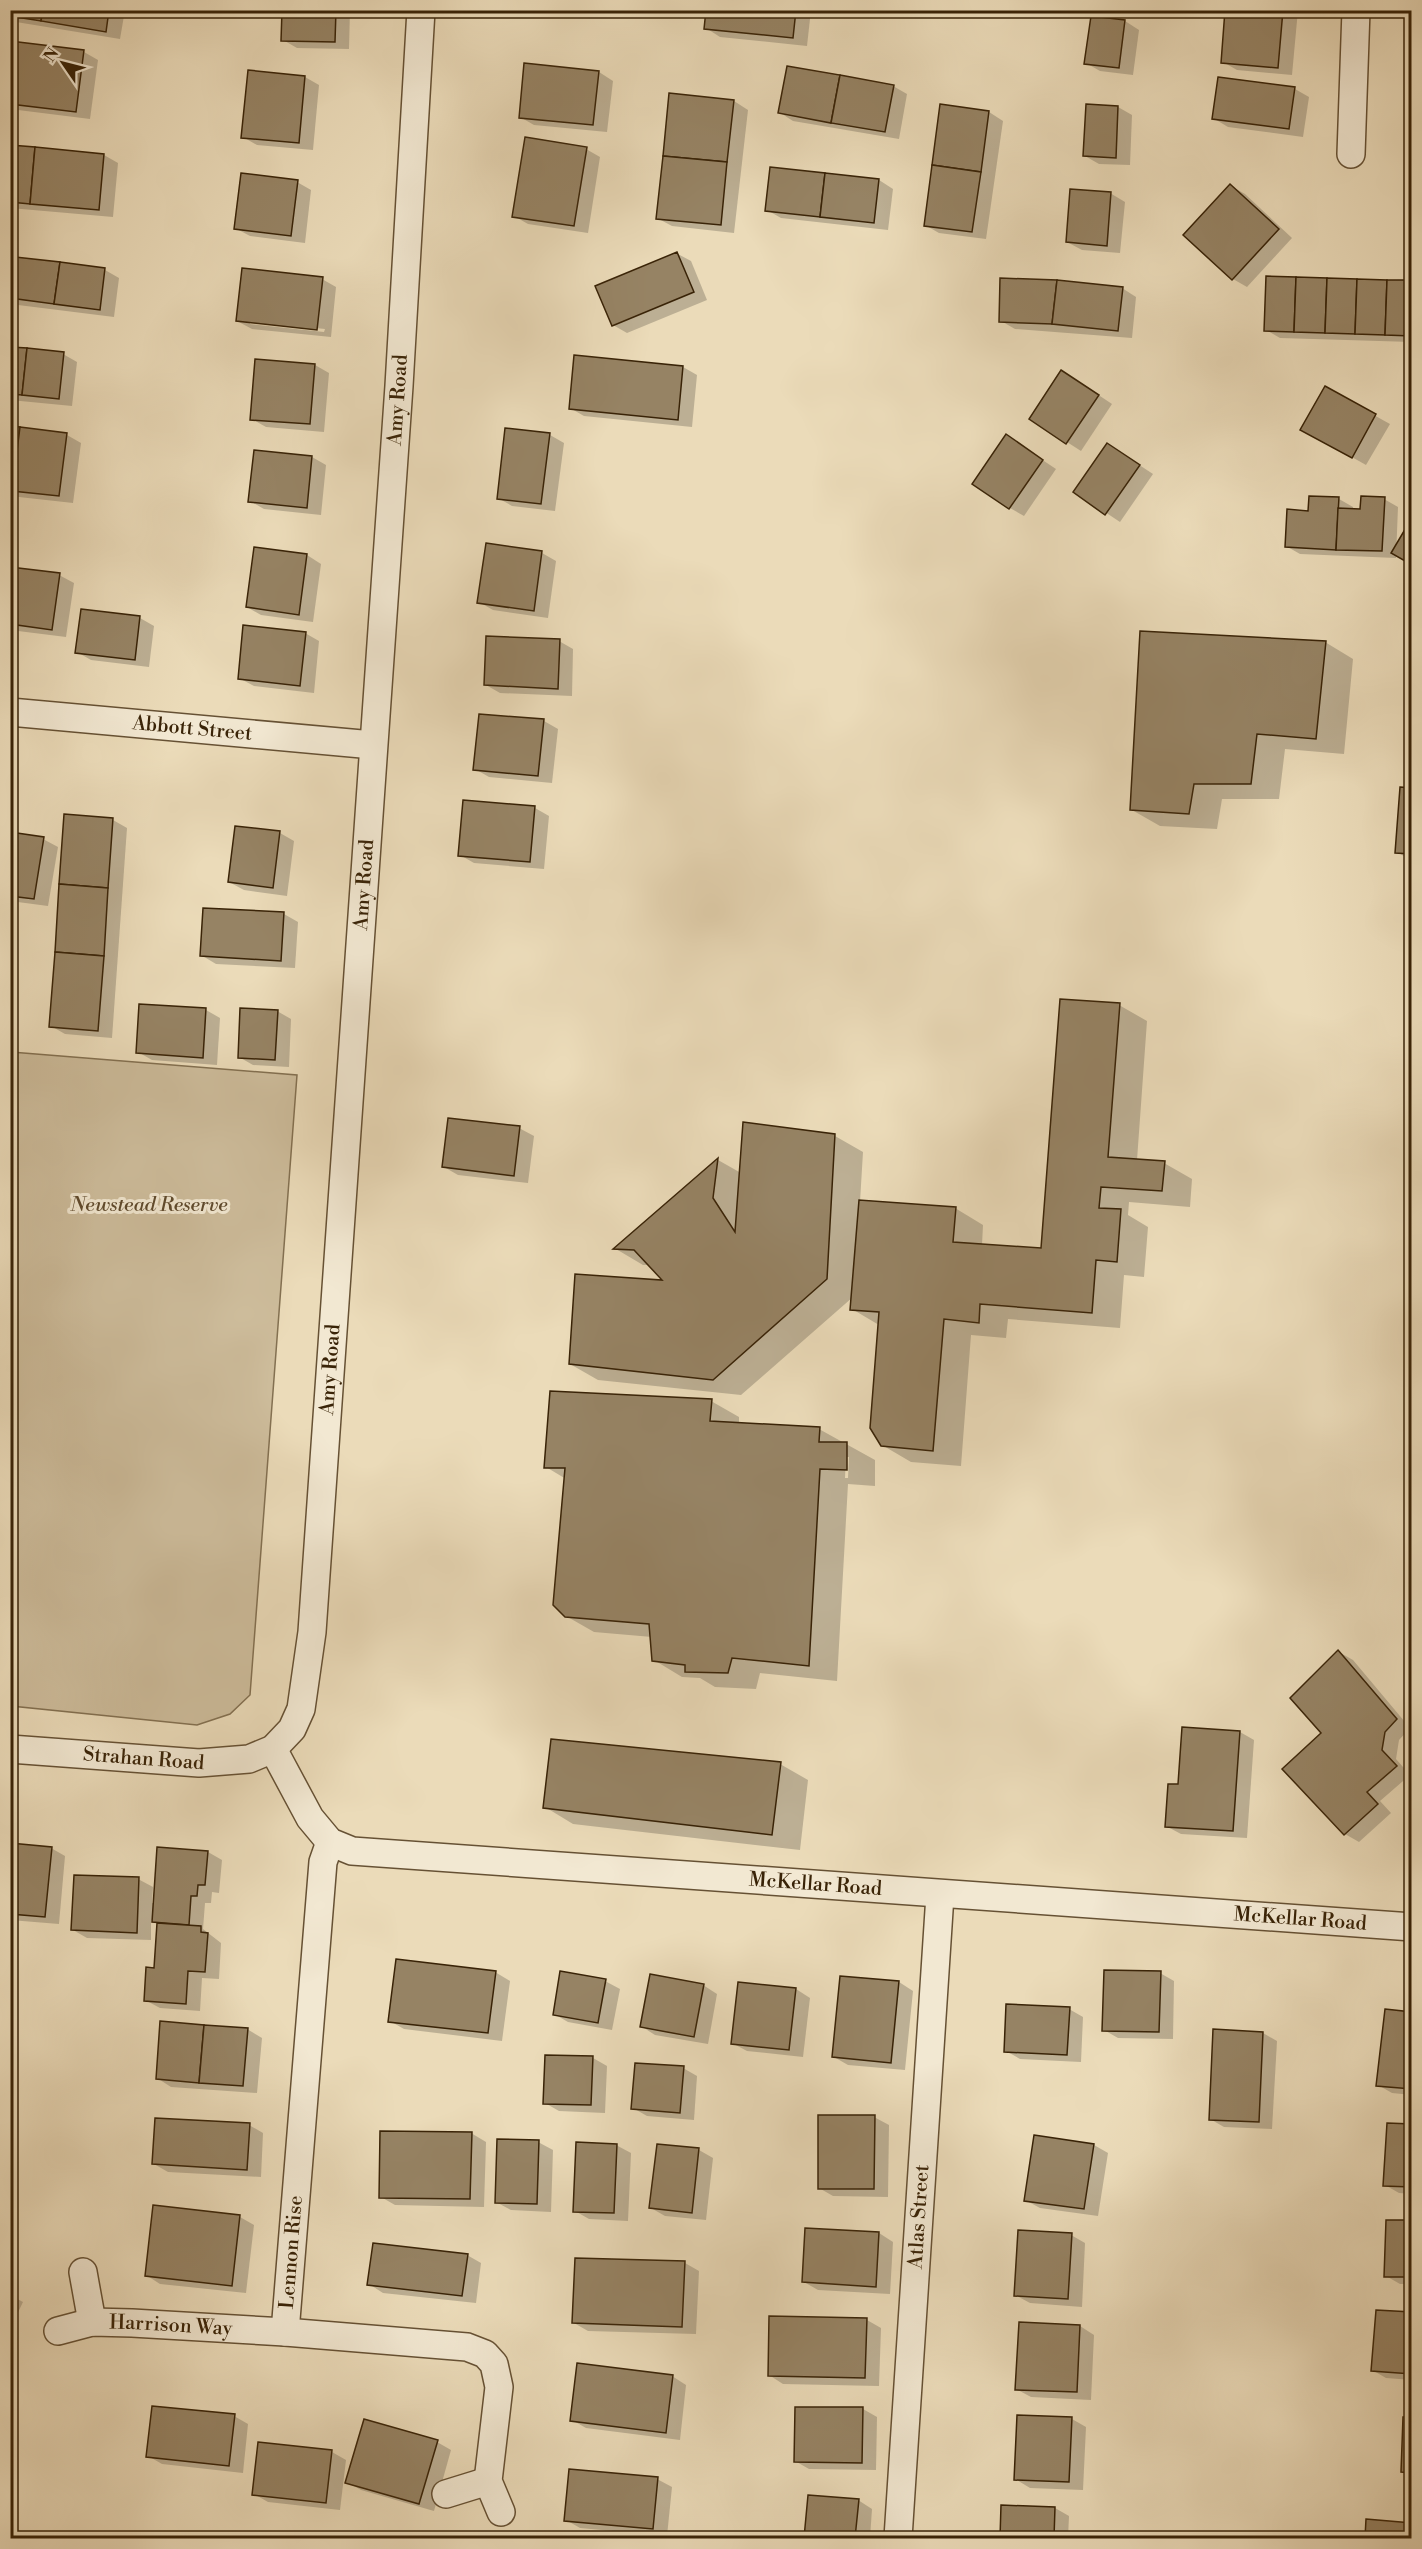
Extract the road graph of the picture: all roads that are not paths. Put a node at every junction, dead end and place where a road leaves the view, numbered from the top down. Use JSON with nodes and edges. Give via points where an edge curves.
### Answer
{"nodes":[{"id":1,"x":421,"y":10,"type":"edge"},
{"id":2,"x":1356,"y":10,"type":"edge"},
{"id":3,"x":1351,"y":154,"type":"dead end"},
{"id":4,"x":10,"y":712,"type":"edge"},
{"id":5,"x":374,"y":745,"type":"junction"},
{"id":6,"x":10,"y":1749,"type":"edge"},
{"id":7,"x":273,"y":1749,"type":"junction"},
{"id":8,"x":330,"y":1842,"type":"junction"},
{"id":9,"x":940,"y":1894,"type":"junction"},
{"id":10,"x":1412,"y":1927,"type":"edge"},
{"id":11,"x":83,"y":2272,"type":"dead end"},
{"id":12,"x":92,"y":2322,"type":"junction"},
{"id":13,"x":58,"y":2331,"type":"dead end"},
{"id":14,"x":285,"y":2332,"type":"junction"},
{"id":15,"x":488,"y":2481,"type":"junction"},
{"id":16,"x":446,"y":2494,"type":"dead end"},
{"id":17,"x":501,"y":2512,"type":"dead end"},
{"id":18,"x":898,"y":2538,"type":"edge"}],
"edges":[{"from":1,"to":5,"type":"street","name":"Amy Road"},
{"from":2,"to":3,"type":"street"},
{"from":4,"to":5,"type":"street","name":"Abbott Street"},
{"from":5,"to":7,"type":"street","name":"Amy Road","via":[[312,1632],[301,1709],[292,1729]]},
{"from":6,"to":7,"type":"street","name":"Strahan Road","via":[[199,1763],[249,1759]]},
{"from":7,"to":8,"type":"street","via":[[310,1818]]},
{"from":8,"to":9,"type":"street","name":"McKellar Road","via":[[352,1851],[382,1854]]},
{"from":8,"to":14,"type":"street","name":"Lennon Rise","via":[[323,1862]]},
{"from":9,"to":10,"type":"street","name":"McKellar Road"},
{"from":9,"to":18,"type":"street","name":"Atlas Street"},
{"from":11,"to":12,"type":"street"},
{"from":12,"to":13,"type":"street","name":"Harrison Way"},
{"from":12,"to":14,"type":"street","name":"Harrison Way"},
{"from":14,"to":15,"type":"street","name":"Lennon Rise","via":[[467,2347],[485,2354],[494,2364],[499,2387]]},
{"from":15,"to":16,"type":"street"},
{"from":15,"to":17,"type":"street","name":"Lennon Rise"}]}
